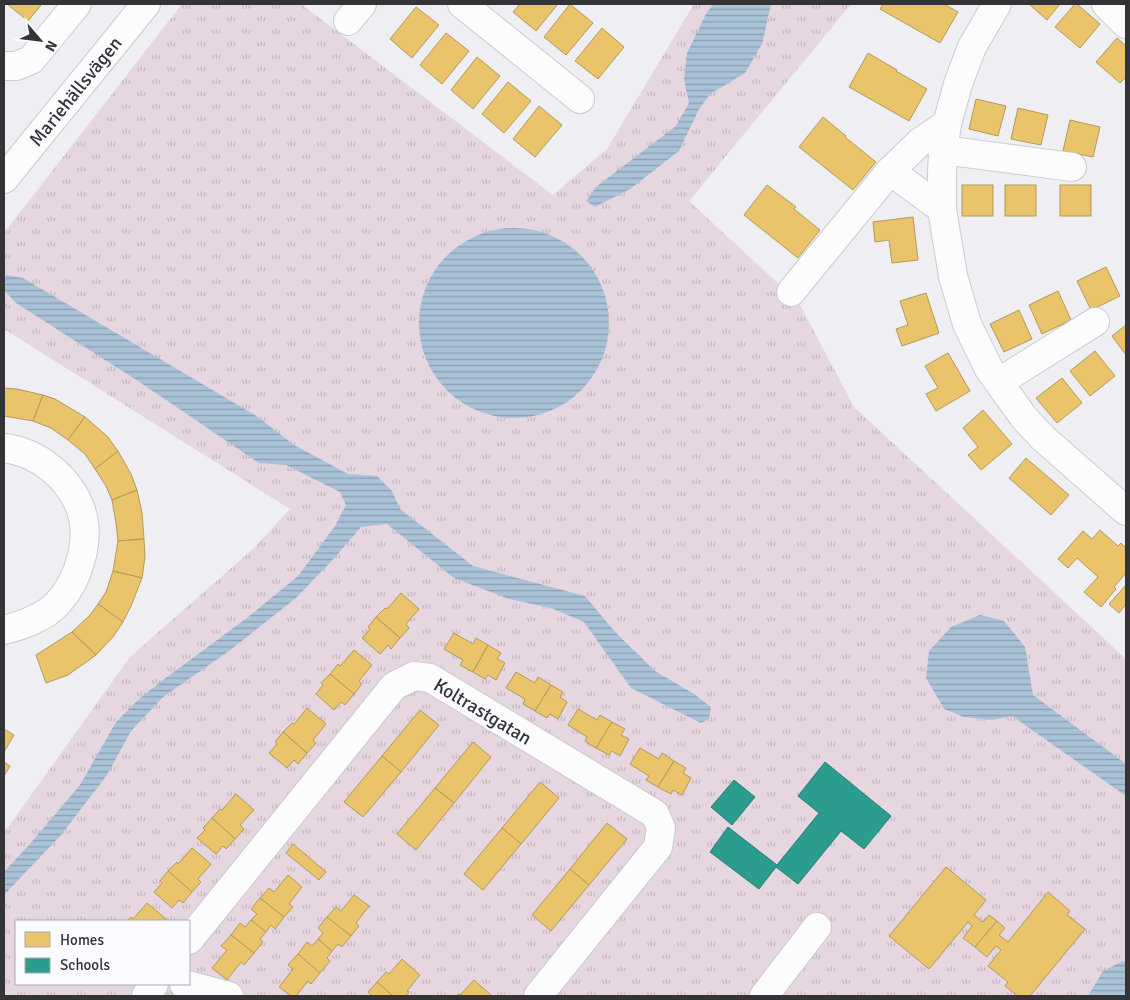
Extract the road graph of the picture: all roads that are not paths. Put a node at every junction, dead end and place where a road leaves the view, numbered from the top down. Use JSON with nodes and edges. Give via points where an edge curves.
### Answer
{"nodes":[{"id":1,"x":77,"y":4,"type":"edge"},
{"id":2,"x":146,"y":4,"type":"edge"},
{"id":3,"x":462,"y":4,"type":"edge"},
{"id":4,"x":997,"y":4,"type":"edge"},
{"id":5,"x":1106,"y":4,"type":"edge"},
{"id":6,"x":1126,"y":24,"type":"edge"},
{"id":7,"x":4,"y":66,"type":"edge"},
{"id":8,"x":580,"y":99,"type":"dead end"},
{"id":9,"x":948,"y":124,"type":"junction"},
{"id":10,"x":943,"y":150,"type":"junction"},
{"id":11,"x":1072,"y":167,"type":"dead end"},
{"id":12,"x":890,"y":171,"type":"junction"},
{"id":13,"x":4,"y":179,"type":"edge"},
{"id":14,"x":942,"y":209,"type":"junction"},
{"id":15,"x":791,"y":292,"type":"dead end"},
{"id":16,"x":1095,"y":322,"type":"dead end"},
{"id":17,"x":999,"y":382,"type":"junction"},
{"id":18,"x":4,"y":448,"type":"edge"},
{"id":19,"x":1126,"y":511,"type":"edge"},
{"id":20,"x":4,"y":630,"type":"edge"},
{"id":21,"x":817,"y":927,"type":"dead end"},
{"id":22,"x":190,"y":939,"type":"edge"},
{"id":23,"x":153,"y":985,"type":"edge"},
{"id":24,"x":188,"y":985,"type":"edge"},
{"id":25,"x":146,"y":996,"type":"edge"},
{"id":26,"x":228,"y":996,"type":"edge"},
{"id":27,"x":538,"y":996,"type":"edge"},
{"id":28,"x":764,"y":996,"type":"edge"}],
"edges":[{"from":1,"to":7,"type":"street","via":[[32,60],[16,66]]},
{"from":2,"to":13,"type":"street","name":"Mariehällsvägen"},
{"from":3,"to":8,"type":"street"},
{"from":4,"to":9,"type":"street","via":[[972,47]]},
{"from":5,"to":6,"type":"street"},
{"from":9,"to":10,"type":"street"},
{"from":9,"to":12,"type":"street","via":[[920,142]]},
{"from":10,"to":11,"type":"street"},
{"from":10,"to":14,"type":"street"},
{"from":12,"to":14,"type":"street"},
{"from":12,"to":15,"type":"street"},
{"from":14,"to":17,"type":"street","via":[[953,276],[967,324]]},
{"from":16,"to":17,"type":"street"},
{"from":17,"to":19,"type":"street","via":[[1043,438]]},
{"from":18,"to":20,"type":"street","via":[[27,453],[58,474],[81,510],[84,538],[77,573],[58,603],[32,620]]},
{"from":21,"to":28,"type":"street"},
{"from":22,"to":27,"type":"street","name":"Koltrastgatan","via":[[394,686],[414,676],[430,678],[655,814],[662,828],[658,847]]},
{"from":23,"to":25,"type":"street"},
{"from":24,"to":26,"type":"street"}]}
